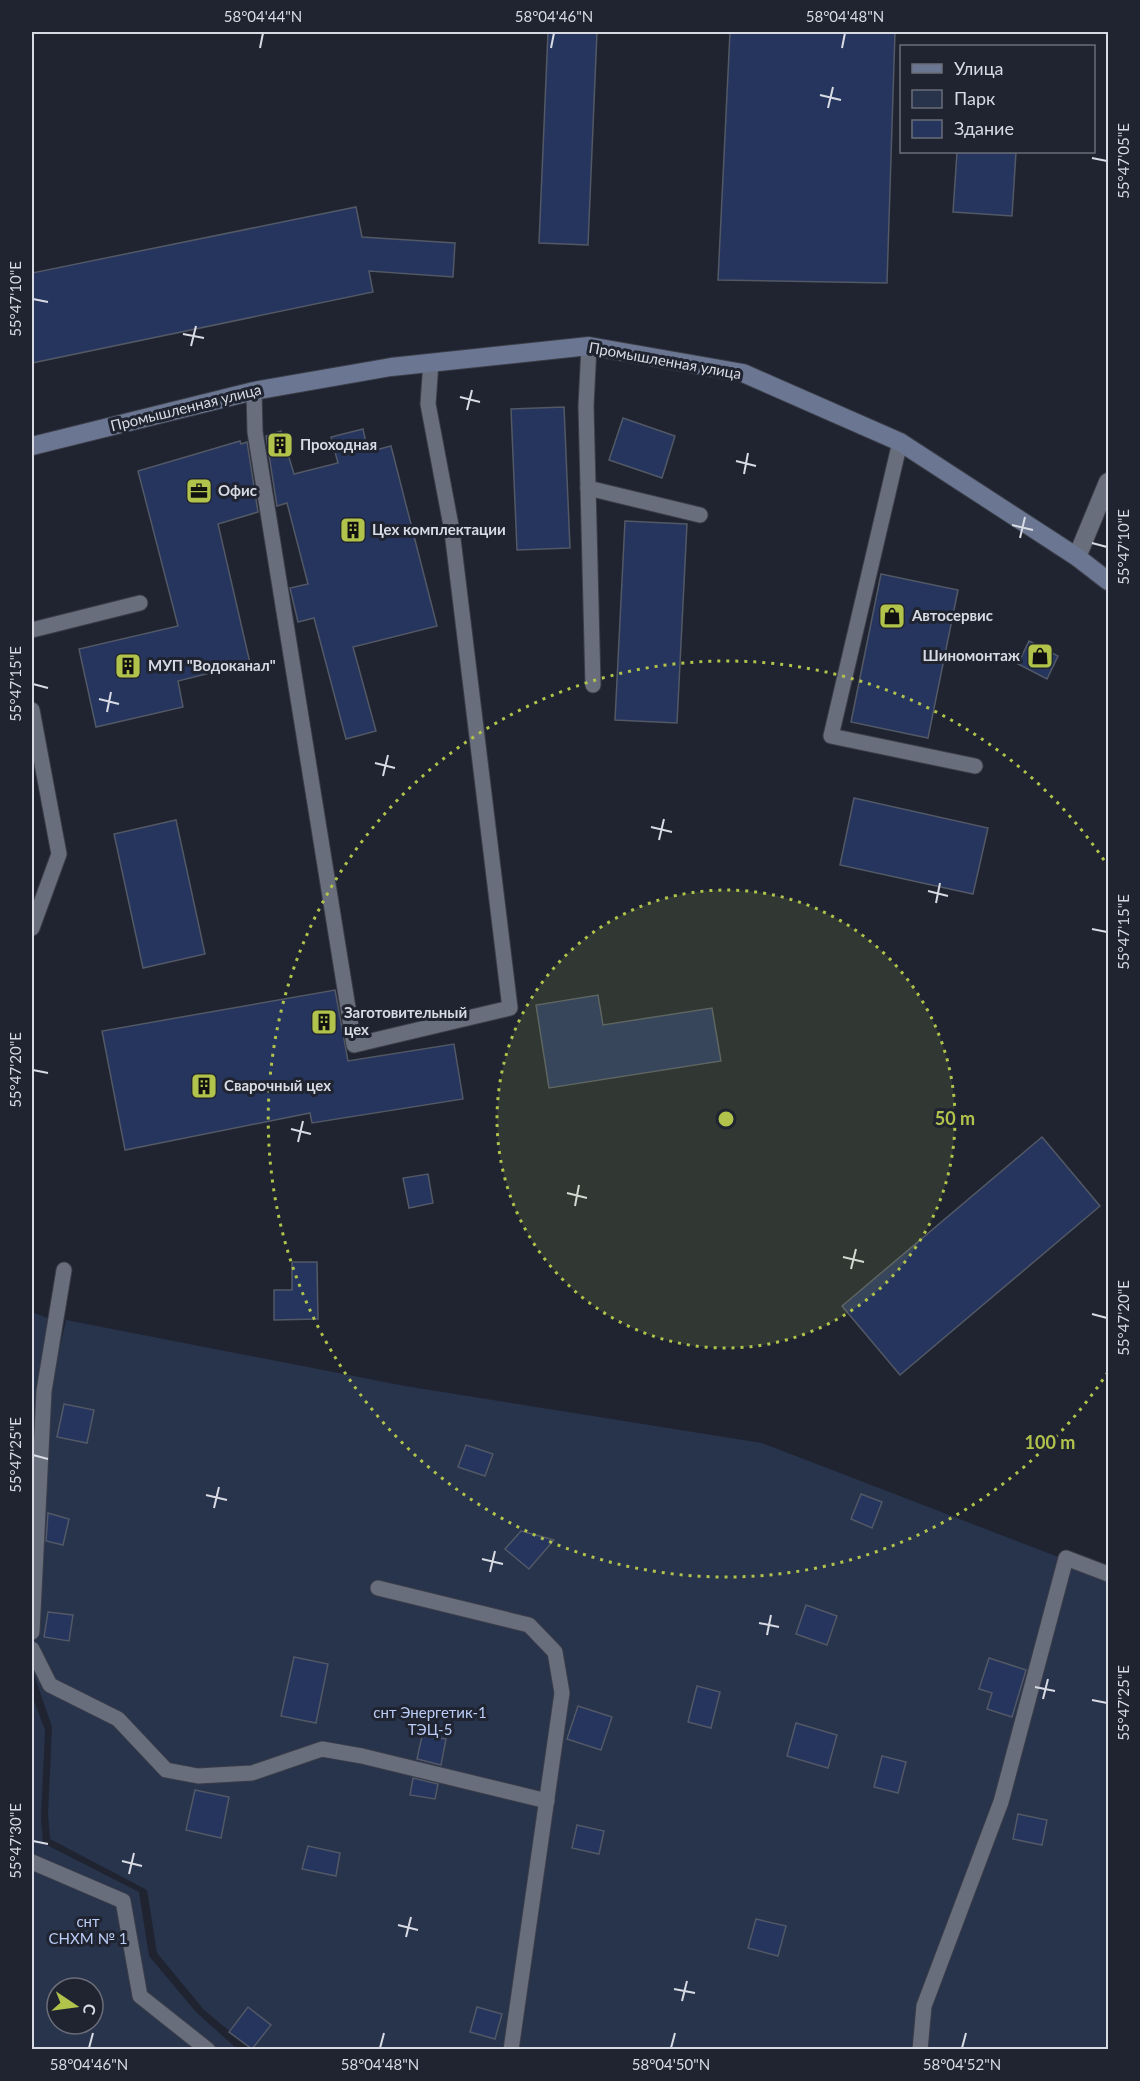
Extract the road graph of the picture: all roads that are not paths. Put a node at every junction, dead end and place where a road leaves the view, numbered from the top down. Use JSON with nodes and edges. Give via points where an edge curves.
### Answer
{"nodes":[{"id":1,"x":589,"y":346,"type":"junction"},
{"id":2,"x":431,"y":362,"type":"junction"},
{"id":3,"x":254,"y":391,"type":"junction"},
{"id":4,"x":900,"y":442,"type":"junction"},
{"id":5,"x":32,"y":446,"type":"edge"},
{"id":6,"x":1108,"y":482,"type":"edge"},
{"id":7,"x":588,"y":488,"type":"junction"},
{"id":8,"x":700,"y":515,"type":"dead end"},
{"id":9,"x":1077,"y":557,"type":"junction"},
{"id":10,"x":1108,"y":581,"type":"edge"},
{"id":11,"x":140,"y":603,"type":"dead end"},
{"id":12,"x":32,"y":630,"type":"edge"},
{"id":13,"x":593,"y":686,"type":"dead end"},
{"id":14,"x":32,"y":710,"type":"edge"},
{"id":15,"x":975,"y":766,"type":"dead end"},
{"id":16,"x":32,"y":928,"type":"edge"},
{"id":17,"x":64,"y":1270,"type":"dead end"},
{"id":18,"x":1108,"y":1574,"type":"edge"},
{"id":19,"x":378,"y":1588,"type":"dead end"},
{"id":20,"x":32,"y":1632,"type":"edge"},
{"id":21,"x":32,"y":1649,"type":"edge"},
{"id":22,"x":547,"y":1801,"type":"junction"},
{"id":23,"x":32,"y":1862,"type":"edge"},
{"id":24,"x":208,"y":2049,"type":"edge"},
{"id":25,"x":511,"y":2049,"type":"edge"},
{"id":26,"x":920,"y":2049,"type":"edge"}],
"edges":[{"from":1,"to":2,"type":"main road","name":"Промышленная улица"},
{"from":1,"to":4,"type":"main road","name":"Промышленная улица","via":[[743,374]]},
{"from":1,"to":7,"type":"lane"},
{"from":2,"to":3,"type":"main road","name":"Промышленная улица"},
{"from":2,"to":3,"type":"lane","via":[[428,404],[452,531],[510,1008],[354,1045],[255,432]]},
{"from":3,"to":5,"type":"main road","name":"Промышленная улица"},
{"from":4,"to":9,"type":"main road","name":"Промышленная улица"},
{"from":4,"to":15,"type":"lane","via":[[831,736]]},
{"from":6,"to":9,"type":"street"},
{"from":7,"to":8,"type":"lane"},
{"from":7,"to":13,"type":"lane"},
{"from":9,"to":10,"type":"main road","name":"Промышленная улица"},
{"from":11,"to":12,"type":"lane"},
{"from":14,"to":16,"type":"lane","via":[[59,854]]},
{"from":17,"to":20,"type":"lane","via":[[44,1391]]},
{"from":18,"to":26,"type":"lane","via":[[1066,1558],[1001,1802],[924,2006]]},
{"from":19,"to":22,"type":"lane","via":[[529,1625],[555,1652],[562,1693]]},
{"from":21,"to":22,"type":"lane","via":[[50,1685],[118,1719],[166,1770],[198,1776],[252,1773],[322,1749],[362,1755]]},
{"from":22,"to":25,"type":"lane"},
{"from":23,"to":24,"type":"lane","via":[[123,1901],[140,1996]]}]}
